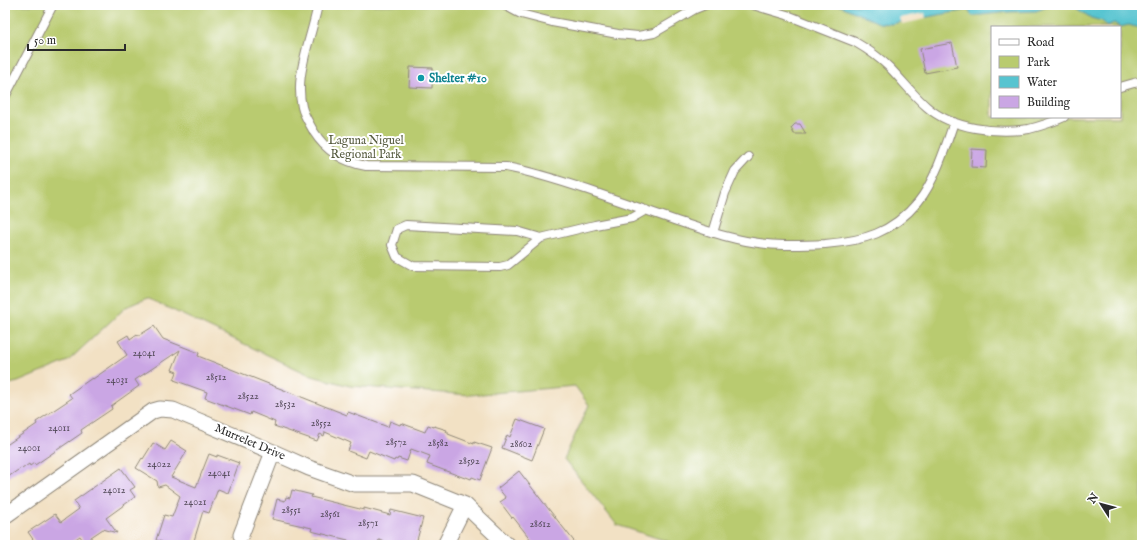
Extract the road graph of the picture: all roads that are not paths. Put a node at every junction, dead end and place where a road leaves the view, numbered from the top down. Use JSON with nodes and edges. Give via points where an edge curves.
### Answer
{"nodes":[{"id":1,"x":53,"y":5,"type":"edge"},
{"id":2,"x":318,"y":5,"type":"edge"},
{"id":3,"x":504,"y":5,"type":"edge"},
{"id":4,"x":705,"y":5,"type":"edge"},
{"id":5,"x":753,"y":5,"type":"edge"},
{"id":6,"x":1142,"y":81,"type":"edge"},
{"id":7,"x":1121,"y":87,"type":"edge"},
{"id":8,"x":5,"y":97,"type":"edge"},
{"id":9,"x":1061,"y":118,"type":"edge"},
{"id":10,"x":954,"y":122,"type":"junction"},
{"id":11,"x":748,"y":157,"type":"dead end"},
{"id":12,"x":646,"y":210,"type":"junction"},
{"id":13,"x":713,"y":233,"type":"junction"},
{"id":14,"x":541,"y":238,"type":"junction"},
{"id":15,"x":273,"y":452,"type":"junction"},
{"id":16,"x":465,"y":505,"type":"junction"},
{"id":17,"x":5,"y":516,"type":"edge"},
{"id":18,"x":241,"y":535,"type":"dead end"},
{"id":19,"x":445,"y":545,"type":"edge"},
{"id":20,"x":508,"y":545,"type":"edge"}],
"edges":[{"from":1,"to":8,"type":"lane"},
{"from":2,"to":12,"type":"lane","via":[[300,76],[300,99],[306,119],[319,139],[338,156],[366,166],[506,167],[546,176]]},
{"from":3,"to":4,"type":"lane","via":[[521,14],[552,22],[638,36],[654,33]]},
{"from":5,"to":10,"type":"lane","via":[[788,15],[855,42],[883,62],[929,108]]},
{"from":6,"to":7,"type":"lane"},
{"from":9,"to":10,"type":"lane","via":[[1029,128],[1012,130],[985,129]]},
{"from":10,"to":13,"type":"lane","via":[[926,192],[906,214],[887,229],[844,243],[812,245],[767,244]]},
{"from":11,"to":13,"type":"lane","via":[[736,171],[724,194]]},
{"from":12,"to":13,"type":"lane"},
{"from":12,"to":14,"type":"lane","via":[[632,218]]},
{"from":14,"to":14,"type":"lane","via":[[517,231],[406,225],[397,228],[392,245],[397,257],[413,266],[500,267],[508,265]]},
{"from":15,"to":16,"type":"street","name":"Murrelet Drive","via":[[354,484],[413,484]]},
{"from":15,"to":17,"type":"street","name":"Murrelet Drive","via":[[173,410],[160,409]]},
{"from":15,"to":18,"type":"street"},
{"from":16,"to":19,"type":"street"},
{"from":16,"to":20,"type":"street","name":"Murrelet Drive"}]}
